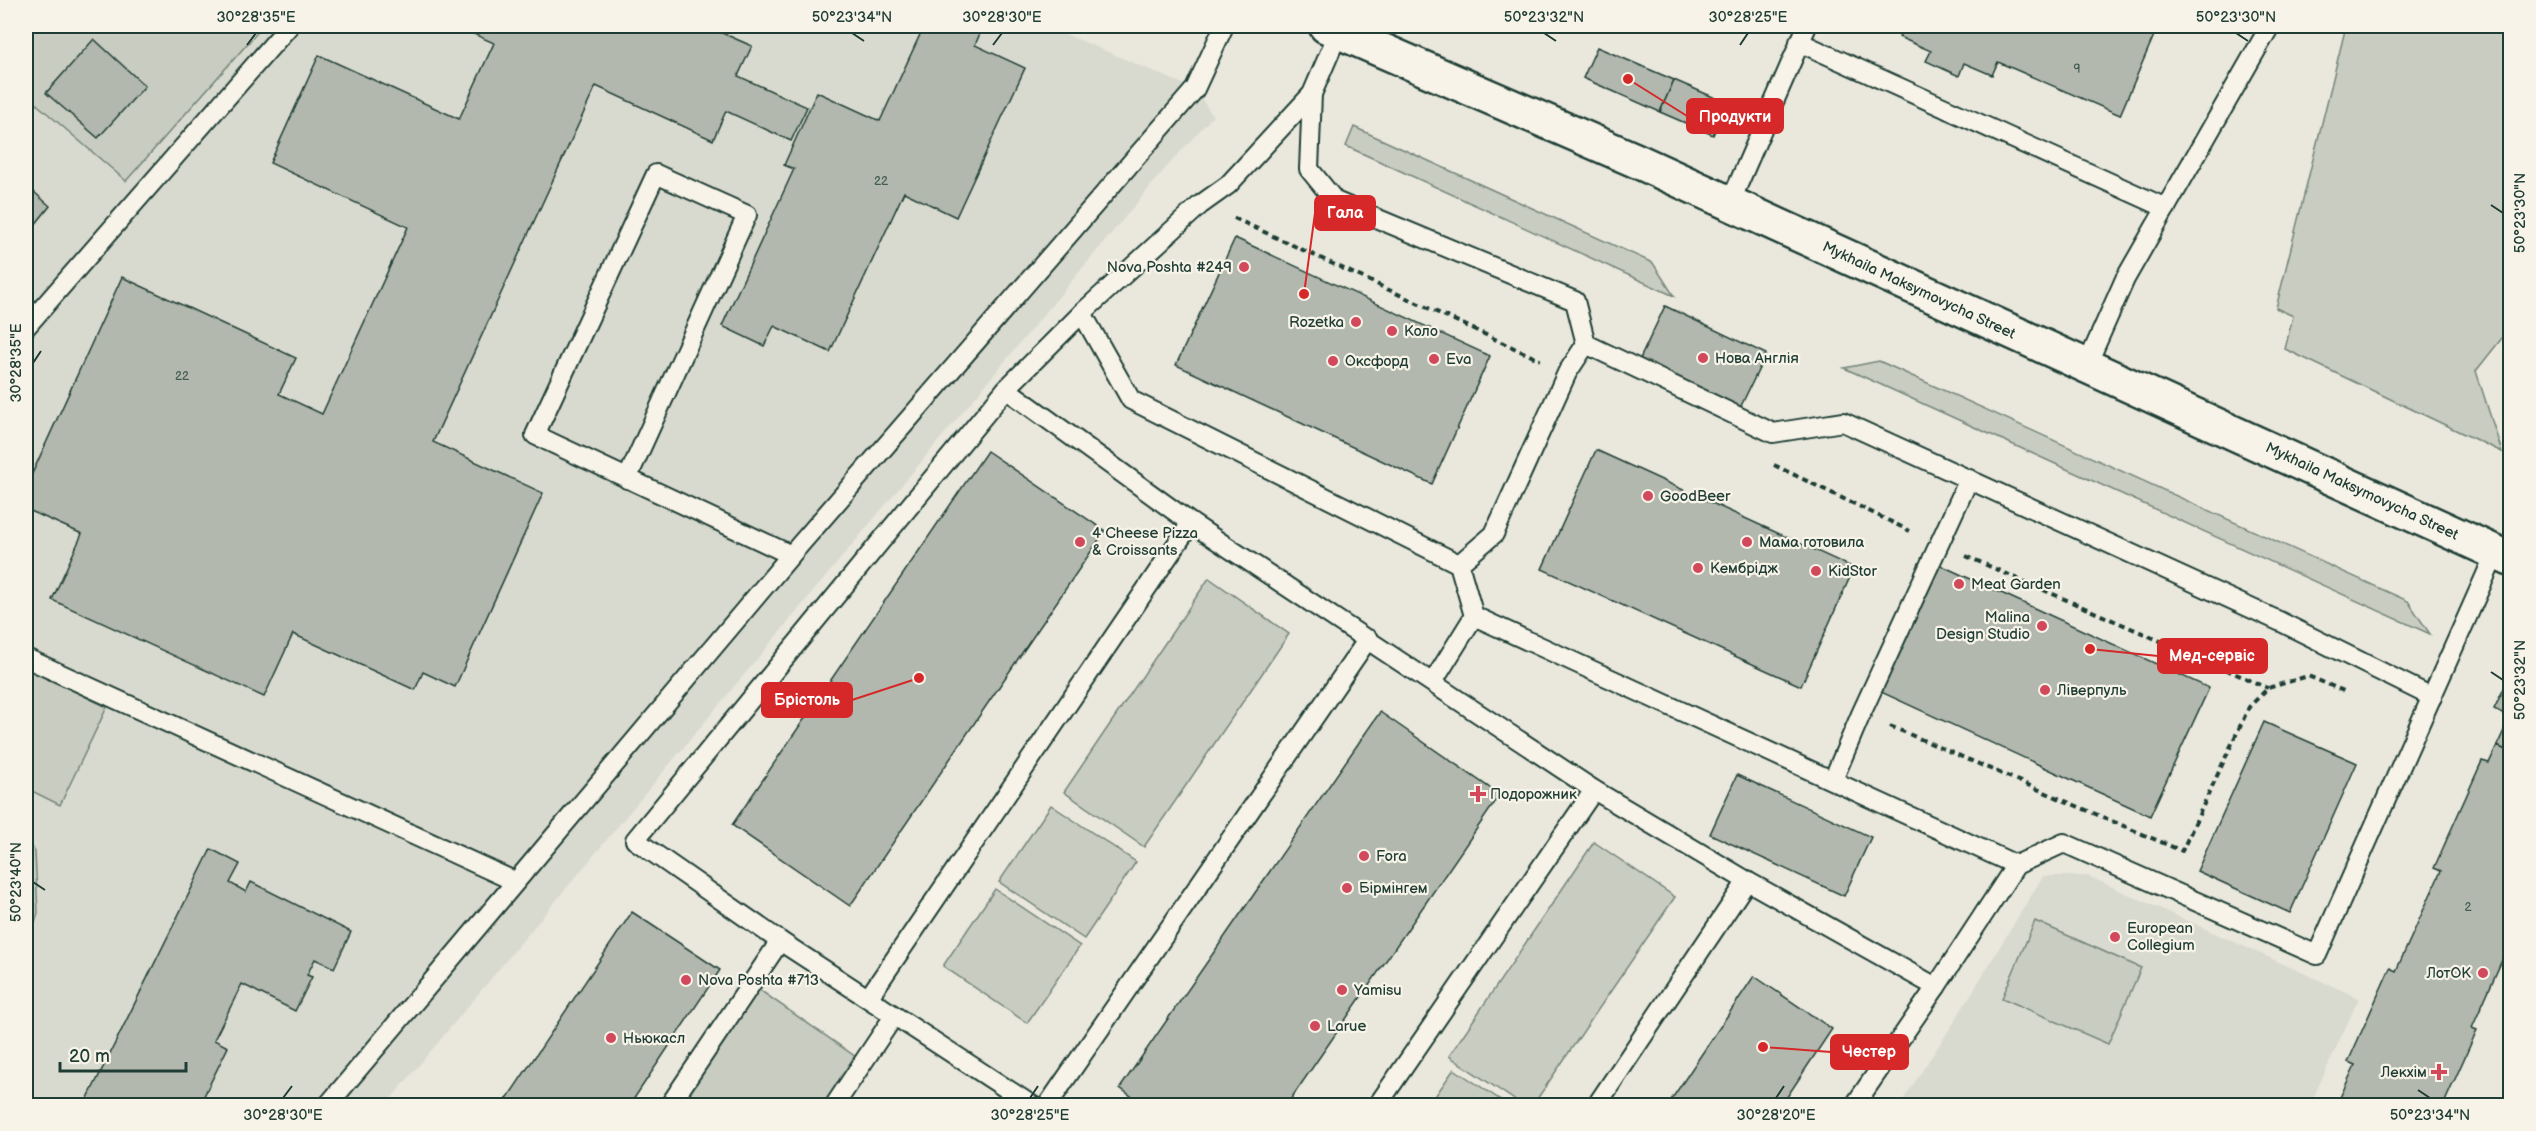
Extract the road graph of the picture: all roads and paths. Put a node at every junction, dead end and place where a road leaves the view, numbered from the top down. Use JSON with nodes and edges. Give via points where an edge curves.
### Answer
{"nodes":[{"id":1,"x":289,"y":26,"type":"edge"},
{"id":2,"x":1224,"y":26,"type":"edge"},
{"id":3,"x":2270,"y":26,"type":"edge"},
{"id":4,"x":1332,"y":28,"type":"edge"},
{"id":5,"x":1803,"y":34,"type":"edge"},
{"id":6,"x":1312,"y":94,"type":"junction"},
{"id":7,"x":1730,"y":203,"type":"junction"},
{"id":8,"x":2166,"y":208,"type":"junction"},
{"id":9,"x":1082,"y":313,"type":"junction"},
{"id":10,"x":26,"y":327,"type":"edge"},
{"id":11,"x":1586,"y":344,"type":"junction"},
{"id":12,"x":2086,"y":367,"type":"junction"},
{"id":13,"x":1006,"y":389,"type":"junction"},
{"id":14,"x":627,"y":479,"type":"junction"},
{"id":15,"x":1969,"y":479,"type":"junction"},
{"id":16,"x":1191,"y":523,"type":"junction"},
{"id":17,"x":791,"y":555,"type":"junction"},
{"id":18,"x":2503,"y":556,"type":"edge"},
{"id":19,"x":1459,"y":564,"type":"junction"},
{"id":20,"x":1474,"y":616,"type":"junction"},
{"id":21,"x":1368,"y":639,"type":"junction"},
{"id":22,"x":26,"y":658,"type":"edge"},
{"id":23,"x":1433,"y":682,"type":"junction"},
{"id":24,"x":2350,"y":694,"type":"dead end"},
{"id":25,"x":2432,"y":697,"type":"junction"},
{"id":26,"x":1861,"y":714,"type":"junction"},
{"id":27,"x":1833,"y":780,"type":"junction"},
{"id":28,"x":1594,"y":790,"type":"junction"},
{"id":29,"x":2016,"y":865,"type":"junction"},
{"id":30,"x":514,"y":881,"type":"junction"},
{"id":31,"x":1747,"y":881,"type":"junction"},
{"id":32,"x":780,"y":941,"type":"junction"},
{"id":33,"x":1936,"y":987,"type":"junction"},
{"id":34,"x":869,"y":997,"type":"junction"},
{"id":35,"x":894,"y":1016,"type":"junction"},
{"id":36,"x":327,"y":1106,"type":"edge"},
{"id":37,"x":669,"y":1106,"type":"edge"},
{"id":38,"x":834,"y":1106,"type":"edge"},
{"id":39,"x":1033,"y":1106,"type":"edge"},
{"id":40,"x":1047,"y":1106,"type":"edge"},
{"id":41,"x":1377,"y":1106,"type":"edge"},
{"id":42,"x":1596,"y":1106,"type":"edge"},
{"id":43,"x":1854,"y":1106,"type":"edge"}],
"edges":[{"from":1,"to":10,"type":"lane"},
{"from":2,"to":17,"type":"lane","via":[[1195,89]]},
{"from":3,"to":8,"type":"lane"},
{"from":4,"to":6,"type":"lane"},
{"from":4,"to":7,"type":"main road","name":"Mykhaila Maksymovycha Street"},
{"from":5,"to":7,"type":"lane"},
{"from":5,"to":8,"type":"lane"},
{"from":6,"to":9,"type":"lane","via":[[1228,184]]},
{"from":6,"to":11,"type":"lane","via":[[1309,170],[1335,201],[1575,301]]},
{"from":7,"to":12,"type":"main road","name":"Mykhaila Maksymovycha Street"},
{"from":8,"to":12,"type":"lane","via":[[2125,279]]},
{"from":9,"to":13,"type":"lane"},
{"from":9,"to":19,"type":"lane","via":[[1131,400]]},
{"from":11,"to":15,"type":"lane","via":[[1773,433],[1843,422]]},
{"from":11,"to":19,"type":"lane","via":[[1567,373],[1494,534]]},
{"from":12,"to":18,"type":"main road","name":"Mykhaila Maksymovycha Street"},
{"from":13,"to":16,"type":"lane"},
{"from":13,"to":32,"type":"lane","via":[[635,840]]},
{"from":14,"to":14,"type":"lane","via":[[535,435],[656,174],[747,215]]},
{"from":14,"to":17,"type":"lane"},
{"from":15,"to":25,"type":"lane","via":[[2282,622]]},
{"from":15,"to":26,"type":"lane"},
{"from":16,"to":21,"type":"lane"},
{"from":16,"to":34,"type":"lane"},
{"from":17,"to":30,"type":"lane"},
{"from":18,"to":25,"type":"lane"},
{"from":19,"to":20,"type":"lane"},
{"from":20,"to":23,"type":"lane"},
{"from":20,"to":27,"type":"lane"},
{"from":21,"to":23,"type":"lane"},
{"from":21,"to":40,"type":"lane"},
{"from":22,"to":30,"type":"lane"},
{"from":23,"to":28,"type":"lane"},
{"from":24,"to":26,"type":"path","via":[[2308,676],[2268,688],[2249,707],[2182,851]]},
{"from":25,"to":29,"type":"lane","via":[[2317,955],[2064,843]]},
{"from":26,"to":27,"type":"lane"},
{"from":27,"to":29,"type":"lane"},
{"from":28,"to":31,"type":"lane"},
{"from":28,"to":41,"type":"lane"},
{"from":29,"to":33,"type":"lane"},
{"from":30,"to":36,"type":"lane"},
{"from":31,"to":33,"type":"lane"},
{"from":31,"to":42,"type":"lane"},
{"from":32,"to":34,"type":"lane"},
{"from":32,"to":37,"type":"lane"},
{"from":33,"to":43,"type":"lane"},
{"from":34,"to":35,"type":"lane"},
{"from":35,"to":38,"type":"lane"},
{"from":35,"to":39,"type":"lane"}]}
